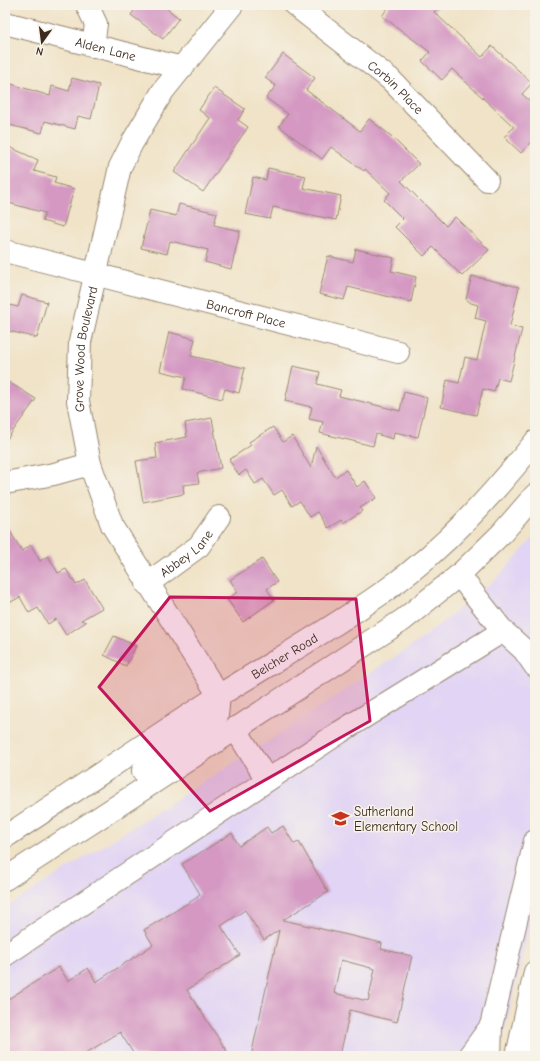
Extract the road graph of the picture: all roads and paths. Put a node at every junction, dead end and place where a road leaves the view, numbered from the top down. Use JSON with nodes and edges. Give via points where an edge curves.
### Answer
{"nodes":[{"id":1,"x":87,"y":5,"type":"edge"},
{"id":2,"x":232,"y":5,"type":"edge"},
{"id":3,"x":295,"y":5,"type":"edge"},
{"id":4,"x":5,"y":23,"type":"edge"},
{"id":5,"x":93,"y":46,"type":"junction"},
{"id":6,"x":182,"y":68,"type":"junction"},
{"id":7,"x":487,"y":180,"type":"dead end"},
{"id":8,"x":5,"y":251,"type":"edge"},
{"id":9,"x":94,"y":275,"type":"junction"},
{"id":10,"x":398,"y":352,"type":"dead end"},
{"id":11,"x":535,"y":442,"type":"edge"},
{"id":12,"x":90,"y":464,"type":"junction"},
{"id":13,"x":5,"y":483,"type":"edge"},
{"id":14,"x":535,"y":495,"type":"edge"},
{"id":15,"x":219,"y":517,"type":"dead end"},
{"id":16,"x":438,"y":549,"type":"junction"},
{"id":17,"x":459,"y":575,"type":"junction"},
{"id":18,"x":148,"y":584,"type":"junction"},
{"id":19,"x":503,"y":631,"type":"junction"},
{"id":20,"x":535,"y":666,"type":"edge"},
{"id":21,"x":219,"y":696,"type":"junction"},
{"id":22,"x":235,"y":728,"type":"junction"},
{"id":23,"x":267,"y":780,"type":"junction"},
{"id":24,"x":96,"y":820,"type":"junction"},
{"id":25,"x":5,"y":837,"type":"edge"},
{"id":26,"x":535,"y":841,"type":"edge"},
{"id":27,"x":5,"y":879,"type":"edge"},
{"id":28,"x":5,"y":954,"type":"edge"},
{"id":29,"x":535,"y":972,"type":"edge"},
{"id":30,"x":491,"y":1026,"type":"junction"},
{"id":31,"x":469,"y":1056,"type":"edge"},
{"id":32,"x":490,"y":1056,"type":"edge"},
{"id":33,"x":517,"y":1056,"type":"edge"}],
"edges":[{"from":1,"to":5,"type":"street","via":[[96,24]]},
{"from":2,"to":6,"type":"street","name":"Grove Wood Boulevard"},
{"from":3,"to":7,"type":"street","name":"Corbin Place","via":[[390,79]]},
{"from":4,"to":5,"type":"street","name":"Alden Lane"},
{"from":5,"to":6,"type":"street","name":"Alden Lane"},
{"from":6,"to":9,"type":"street","name":"Grove Wood Boulevard","via":[[147,115],[120,167]]},
{"from":8,"to":9,"type":"street","name":"Bancroft Place"},
{"from":9,"to":10,"type":"street","name":"Bancroft Place"},
{"from":9,"to":12,"type":"street","name":"Grove Wood Boulevard","via":[[80,342],[78,401]]},
{"from":11,"to":16,"type":"street","name":"Belcher Road","via":[[504,480]]},
{"from":12,"to":13,"type":"street"},
{"from":12,"to":18,"type":"street","name":"Grove Wood Boulevard","via":[[112,525]]},
{"from":14,"to":17,"type":"street"},
{"from":15,"to":18,"type":"street","name":"Abbey Lane","via":[[199,546]]},
{"from":16,"to":17,"type":"street"},
{"from":16,"to":21,"type":"street","name":"Belcher Road","via":[[390,588]]},
{"from":17,"to":19,"type":"street"},
{"from":17,"to":22,"type":"street","via":[[403,620]]},
{"from":18,"to":21,"type":"street","name":"Grove Wood Boulevard"},
{"from":19,"to":20,"type":"street","via":[[524,650]]},
{"from":19,"to":23,"type":"street"},
{"from":21,"to":24,"type":"street","via":[[217,716],[212,724],[142,772],[116,795]]},
{"from":21,"to":25,"type":"street","name":"Belcher Road"},
{"from":22,"to":23,"type":"street"},
{"from":22,"to":24,"type":"street"},
{"from":23,"to":28,"type":"street"},
{"from":24,"to":27,"type":"street"},
{"from":26,"to":30,"type":"street"},
{"from":29,"to":33,"type":"street"},
{"from":30,"to":31,"type":"street"},
{"from":30,"to":32,"type":"street"}]}
